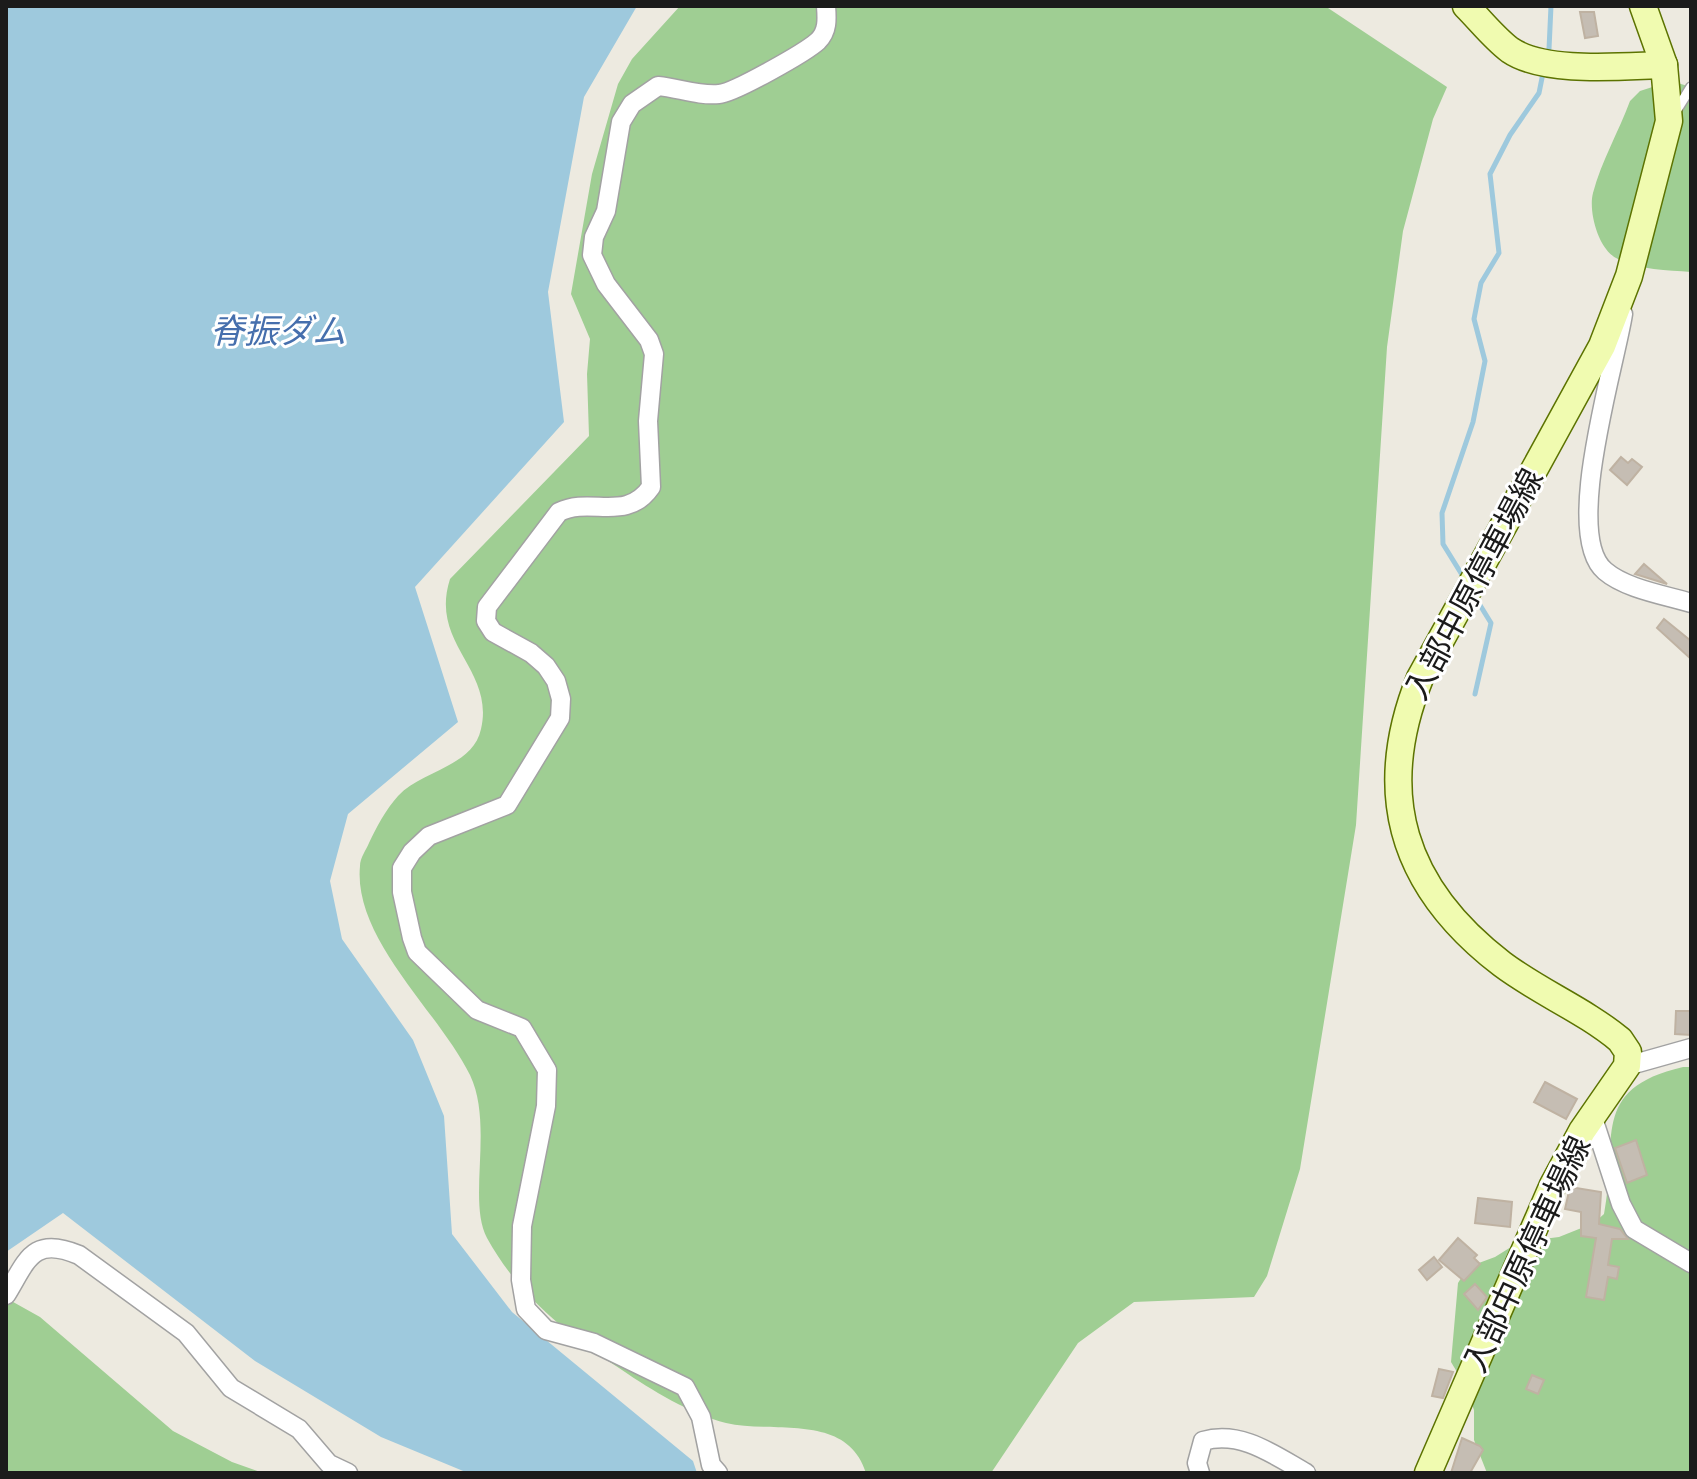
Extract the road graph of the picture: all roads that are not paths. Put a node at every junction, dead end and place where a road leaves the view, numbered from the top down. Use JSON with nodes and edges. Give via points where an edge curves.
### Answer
{"nodes":[{"id":1,"x":826,"y":6,"type":"edge"},
{"id":2,"x":1466,"y":6,"type":"edge"},
{"id":3,"x":1643,"y":6,"type":"edge"},
{"id":4,"x":1664,"y":65,"type":"junction"},
{"id":5,"x":1691,"y":87,"type":"edge"},
{"id":6,"x":1669,"y":121,"type":"junction"},
{"id":7,"x":1629,"y":276,"type":"junction"},
{"id":8,"x":1691,"y":603,"type":"edge"},
{"id":9,"x":1691,"y":1048,"type":"edge"},
{"id":10,"x":1627,"y":1066,"type":"junction"},
{"id":11,"x":1592,"y":1115,"type":"junction"},
{"id":12,"x":1691,"y":1263,"type":"edge"},
{"id":13,"x":6,"y":1295,"type":"edge"},
{"id":14,"x":348,"y":1473,"type":"edge"},
{"id":15,"x":718,"y":1473,"type":"edge"},
{"id":16,"x":1200,"y":1473,"type":"edge"},
{"id":17,"x":1306,"y":1473,"type":"edge"},
{"id":18,"x":1428,"y":1473,"type":"edge"}],
"edges":[{"from":1,"to":15,"type":"street","via":[[827,28],[818,41],[745,84],[723,94],[697,95],[658,86],[632,104],[621,122],[606,211],[592,255],[654,354],[648,421],[651,487],[632,505],[571,506],[559,512],[487,607],[486,621],[493,632],[531,653],[556,681],[560,718],[507,805],[429,836],[402,868],[402,892],[417,952],[477,1010],[522,1028],[547,1070],[546,1106],[522,1226],[526,1309],[546,1330],[594,1343],[685,1387],[701,1417],[711,1465]]},
{"from":2,"to":4,"type":"main road","via":[[1511,50],[1536,60]]},
{"from":3,"to":4,"type":"main road","name":"入部中原停車場線"},
{"from":4,"to":6,"type":"main road","name":"入部中原停車場線"},
{"from":5,"to":6,"type":"lane"},
{"from":6,"to":7,"type":"main road","name":"入部中原停車場線"},
{"from":7,"to":8,"type":"street","via":[[1600,420],[1588,536],[1604,570]]},
{"from":7,"to":10,"type":"main road","name":"入部中原停車場線","via":[[1602,346],[1449,621],[1404,719],[1399,756],[1401,810],[1411,857],[1433,894],[1459,927],[1503,965],[1607,1029],[1628,1052]]},
{"from":9,"to":10,"type":"street"},
{"from":10,"to":11,"type":"main road","name":"入部中原停車場線"},
{"from":11,"to":12,"type":"street","via":[[1634,1229]]},
{"from":11,"to":18,"type":"main road","name":"入部中原停車場線","via":[[1528,1238]]},
{"from":13,"to":14,"type":"street","via":[[29,1256],[42,1248],[60,1247],[79,1255],[186,1333],[231,1388],[299,1429],[329,1464]]},
{"from":16,"to":17,"type":"street","via":[[1203,1441],[1221,1436],[1254,1444]]}]}
